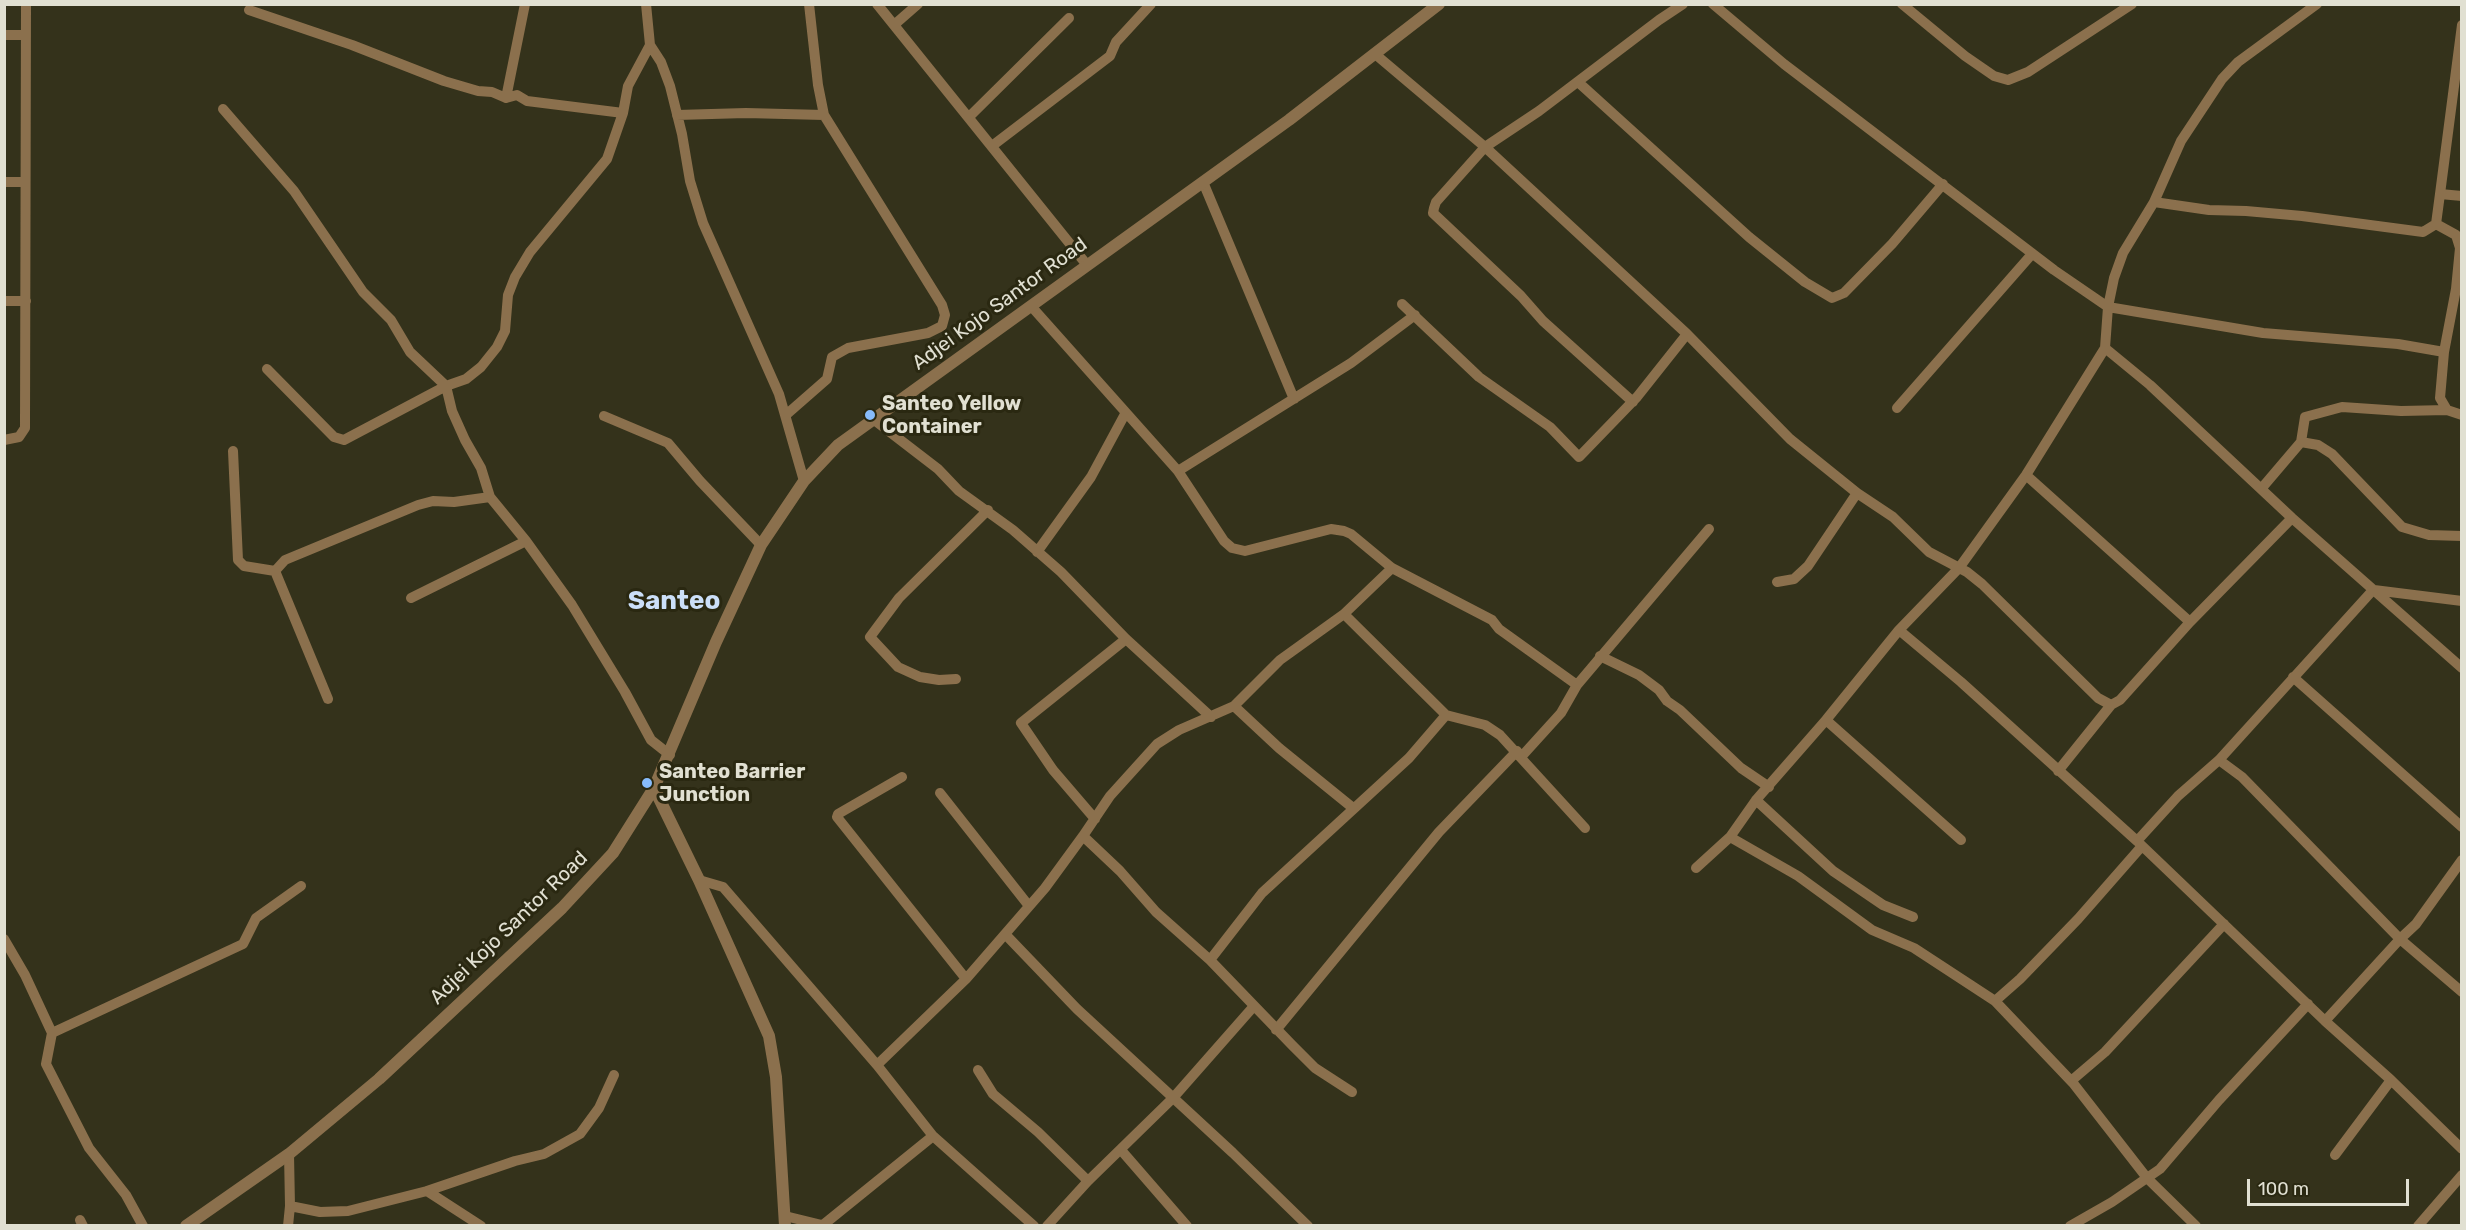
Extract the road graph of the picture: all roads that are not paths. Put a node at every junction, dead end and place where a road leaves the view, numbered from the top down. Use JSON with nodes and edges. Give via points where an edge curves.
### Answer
{"nodes":[{"id":1,"x":26,"y":4,"type":"edge"},
{"id":2,"x":525,"y":4,"type":"edge"},
{"id":3,"x":646,"y":4,"type":"edge"},
{"id":4,"x":809,"y":4,"type":"edge"},
{"id":5,"x":877,"y":4,"type":"edge"},
{"id":6,"x":918,"y":4,"type":"edge"},
{"id":7,"x":1151,"y":4,"type":"edge"},
{"id":8,"x":1439,"y":4,"type":"edge"},
{"id":9,"x":1683,"y":4,"type":"edge"},
{"id":10,"x":1713,"y":4,"type":"edge"},
{"id":11,"x":1902,"y":4,"type":"edge"},
{"id":12,"x":2132,"y":4,"type":"edge"},
{"id":13,"x":2317,"y":4,"type":"edge"},
{"id":14,"x":249,"y":10,"type":"dead end"},
{"id":15,"x":1069,"y":18,"type":"dead end"},
{"id":16,"x":894,"y":25,"type":"junction"},
{"id":17,"x":2462,"y":25,"type":"edge"},
{"id":18,"x":4,"y":34,"type":"edge"},
{"id":19,"x":26,"y":35,"type":"junction"},
{"id":20,"x":651,"y":45,"type":"junction"},
{"id":21,"x":1375,"y":54,"type":"junction"},
{"id":22,"x":1578,"y":82,"type":"junction"},
{"id":23,"x":506,"y":98,"type":"junction"},
{"id":24,"x":223,"y":110,"type":"dead end"},
{"id":25,"x":623,"y":113,"type":"junction"},
{"id":26,"x":677,"y":115,"type":"junction"},
{"id":27,"x":824,"y":115,"type":"junction"},
{"id":28,"x":969,"y":117,"type":"junction"},
{"id":29,"x":992,"y":146,"type":"junction"},
{"id":30,"x":1485,"y":147,"type":"junction"},
{"id":31,"x":4,"y":182,"type":"edge"},
{"id":32,"x":24,"y":182,"type":"junction"},
{"id":33,"x":1203,"y":182,"type":"junction"},
{"id":34,"x":1942,"y":184,"type":"junction"},
{"id":35,"x":2440,"y":194,"type":"junction"},
{"id":36,"x":2462,"y":196,"type":"edge"},
{"id":37,"x":2154,"y":202,"type":"junction"},
{"id":38,"x":2436,"y":224,"type":"junction"},
{"id":39,"x":2032,"y":254,"type":"junction"},
{"id":40,"x":1087,"y":265,"type":"junction"},
{"id":41,"x":2459,"y":290,"type":"edge"},
{"id":42,"x":26,"y":301,"type":"junction"},
{"id":43,"x":4,"y":302,"type":"edge"},
{"id":44,"x":1402,"y":304,"type":"dead end"},
{"id":45,"x":1030,"y":306,"type":"junction"},
{"id":46,"x":2108,"y":307,"type":"junction"},
{"id":47,"x":1415,"y":315,"type":"junction"},
{"id":48,"x":1687,"y":334,"type":"junction"},
{"id":49,"x":2105,"y":348,"type":"junction"},
{"id":50,"x":2444,"y":352,"type":"junction"},
{"id":51,"x":267,"y":369,"type":"dead end"},
{"id":52,"x":446,"y":386,"type":"junction"},
{"id":53,"x":1293,"y":399,"type":"junction"},
{"id":54,"x":1633,"y":402,"type":"junction"},
{"id":55,"x":1898,"y":408,"type":"dead end"},
{"id":56,"x":2448,"y":410,"type":"junction"},
{"id":57,"x":787,"y":414,"type":"junction"},
{"id":58,"x":1125,"y":414,"type":"junction"},
{"id":59,"x":2462,"y":414,"type":"edge"},
{"id":60,"x":604,"y":416,"type":"dead end"},
{"id":61,"x":873,"y":419,"type":"junction"},
{"id":62,"x":4,"y":440,"type":"edge"},
{"id":63,"x":2301,"y":442,"type":"junction"},
{"id":64,"x":233,"y":451,"type":"dead end"},
{"id":65,"x":1178,"y":471,"type":"junction"},
{"id":66,"x":2026,"y":475,"type":"junction"},
{"id":67,"x":804,"y":481,"type":"junction"},
{"id":68,"x":2262,"y":489,"type":"junction"},
{"id":69,"x":1857,"y":493,"type":"junction"},
{"id":70,"x":490,"y":497,"type":"junction"},
{"id":71,"x":988,"y":510,"type":"junction"},
{"id":72,"x":2292,"y":518,"type":"junction"},
{"id":73,"x":1709,"y":528,"type":"dead end"},
{"id":74,"x":2462,"y":536,"type":"edge"},
{"id":75,"x":526,"y":541,"type":"junction"},
{"id":76,"x":761,"y":544,"type":"junction"},
{"id":77,"x":1037,"y":552,"type":"junction"},
{"id":78,"x":1392,"y":568,"type":"junction"},
{"id":79,"x":1959,"y":568,"type":"junction"},
{"id":80,"x":275,"y":571,"type":"junction"},
{"id":81,"x":1777,"y":582,"type":"dead end"},
{"id":82,"x":2373,"y":590,"type":"junction"},
{"id":83,"x":411,"y":598,"type":"dead end"},
{"id":84,"x":2462,"y":601,"type":"edge"},
{"id":85,"x":1344,"y":614,"type":"junction"},
{"id":86,"x":2190,"y":622,"type":"junction"},
{"id":87,"x":1899,"y":630,"type":"junction"},
{"id":88,"x":1126,"y":639,"type":"junction"},
{"id":89,"x":1600,"y":656,"type":"junction"},
{"id":90,"x":2462,"y":668,"type":"edge"},
{"id":91,"x":2293,"y":677,"type":"junction"},
{"id":92,"x":956,"y":679,"type":"dead end"},
{"id":93,"x":1577,"y":685,"type":"junction"},
{"id":94,"x":328,"y":699,"type":"dead end"},
{"id":95,"x":2111,"y":705,"type":"junction"},
{"id":96,"x":1234,"y":706,"type":"junction"},
{"id":97,"x":1446,"y":715,"type":"junction"},
{"id":98,"x":1211,"y":717,"type":"junction"},
{"id":99,"x":1826,"y":720,"type":"junction"},
{"id":100,"x":1519,"y":754,"type":"junction"},
{"id":101,"x":670,"y":755,"type":"junction"},
{"id":102,"x":2219,"y":760,"type":"junction"},
{"id":103,"x":2058,"y":771,"type":"junction"},
{"id":104,"x":902,"y":777,"type":"dead end"},
{"id":105,"x":1770,"y":787,"type":"junction"},
{"id":106,"x":654,"y":788,"type":"junction"},
{"id":107,"x":940,"y":793,"type":"dead end"},
{"id":108,"x":1756,"y":800,"type":"junction"},
{"id":109,"x":1353,"y":808,"type":"junction"},
{"id":110,"x":1095,"y":819,"type":"junction"},
{"id":111,"x":2462,"y":827,"type":"edge"},
{"id":112,"x":1585,"y":828,"type":"dead end"},
{"id":113,"x":1083,"y":836,"type":"junction"},
{"id":114,"x":1730,"y":837,"type":"junction"},
{"id":115,"x":1961,"y":840,"type":"dead end"},
{"id":116,"x":2140,"y":844,"type":"junction"},
{"id":117,"x":2462,"y":860,"type":"edge"},
{"id":118,"x":1696,"y":868,"type":"dead end"},
{"id":119,"x":699,"y":880,"type":"junction"},
{"id":120,"x":301,"y":886,"type":"dead end"},
{"id":121,"x":1029,"y":906,"type":"junction"},
{"id":122,"x":1913,"y":917,"type":"dead end"},
{"id":123,"x":2224,"y":924,"type":"junction"},
{"id":124,"x":1005,"y":934,"type":"junction"},
{"id":125,"x":4,"y":939,"type":"edge"},
{"id":126,"x":2400,"y":939,"type":"junction"},
{"id":127,"x":1210,"y":960,"type":"junction"},
{"id":128,"x":966,"y":978,"type":"junction"},
{"id":129,"x":2462,"y":992,"type":"edge"},
{"id":130,"x":1995,"y":1001,"type":"junction"},
{"id":131,"x":2308,"y":1004,"type":"junction"},
{"id":132,"x":1254,"y":1006,"type":"junction"},
{"id":133,"x":2325,"y":1021,"type":"junction"},
{"id":134,"x":1276,"y":1030,"type":"junction"},
{"id":135,"x":52,"y":1033,"type":"junction"},
{"id":136,"x":877,"y":1065,"type":"junction"},
{"id":137,"x":978,"y":1070,"type":"dead end"},
{"id":138,"x":614,"y":1075,"type":"dead end"},
{"id":139,"x":2391,"y":1080,"type":"junction"},
{"id":140,"x":2071,"y":1081,"type":"junction"},
{"id":141,"x":1352,"y":1092,"type":"dead end"},
{"id":142,"x":1173,"y":1098,"type":"junction"},
{"id":143,"x":933,"y":1136,"type":"junction"},
{"id":144,"x":2462,"y":1149,"type":"edge"},
{"id":145,"x":1120,"y":1150,"type":"junction"},
{"id":146,"x":289,"y":1154,"type":"junction"},
{"id":147,"x":2335,"y":1155,"type":"dead end"},
{"id":148,"x":2462,"y":1174,"type":"edge"},
{"id":149,"x":2147,"y":1178,"type":"junction"},
{"id":150,"x":1088,"y":1181,"type":"junction"},
{"id":151,"x":427,"y":1191,"type":"junction"},
{"id":152,"x":290,"y":1206,"type":"junction"},
{"id":153,"x":785,"y":1221,"type":"edge"},
{"id":154,"x":825,"y":1225,"type":"edge"},
{"id":155,"x":143,"y":1226,"type":"edge"},
{"id":156,"x":186,"y":1226,"type":"edge"},
{"id":157,"x":288,"y":1226,"type":"edge"},
{"id":158,"x":481,"y":1226,"type":"edge"},
{"id":159,"x":1034,"y":1226,"type":"edge"},
{"id":160,"x":1047,"y":1226,"type":"edge"},
{"id":161,"x":1187,"y":1226,"type":"edge"},
{"id":162,"x":1308,"y":1226,"type":"edge"},
{"id":163,"x":2070,"y":1226,"type":"edge"},
{"id":164,"x":2196,"y":1226,"type":"edge"},
{"id":165,"x":2418,"y":1226,"type":"edge"}],
"edges":[{"from":1,"to":19,"type":"street"},
{"from":2,"to":23,"type":"street"},
{"from":3,"to":20,"type":"street"},
{"from":4,"to":27,"type":"street"},
{"from":5,"to":16,"type":"street"},
{"from":6,"to":16,"type":"street"},
{"from":7,"to":29,"type":"street","via":[[1116,42],[1110,56]]},
{"from":8,"to":21,"type":"street","name":"Adjei Kojo Santor Road"},
{"from":9,"to":22,"type":"street"},
{"from":10,"to":34,"type":"street","via":[[1784,64]]},
{"from":11,"to":12,"type":"street","via":[[1965,56],[1994,76],[2008,80],[2028,72]]},
{"from":13,"to":37,"type":"street","via":[[2255,48],[2222,79],[2181,141]]},
{"from":14,"to":23,"type":"street","via":[[444,81]]},
{"from":15,"to":28,"type":"street"},
{"from":16,"to":28,"type":"street"},
{"from":17,"to":35,"type":"street"},
{"from":18,"to":19,"type":"street"},
{"from":19,"to":32,"type":"street"},
{"from":20,"to":25,"type":"street","via":[[628,86]]},
{"from":20,"to":26,"type":"street","via":[[661,62]]},
{"from":21,"to":30,"type":"street"},
{"from":21,"to":33,"type":"street","name":"Adjei Kojo Santor Road"},
{"from":22,"to":30,"type":"street"},
{"from":22,"to":34,"type":"street","via":[[1749,237],[1805,282],[1832,298],[1844,293],[1892,244]]},
{"from":23,"to":25,"type":"street","via":[[517,95],[527,101]]},
{"from":24,"to":52,"type":"street","via":[[294,191],[363,292],[391,320],[410,352]]},
{"from":25,"to":52,"type":"street","via":[[607,159],[530,252],[515,277],[497,347],[481,368]]},
{"from":26,"to":27,"type":"street"},
{"from":26,"to":57,"type":"street","via":[[703,223]]},
{"from":27,"to":57,"type":"street","via":[[942,304],[945,315],[942,326],[928,333],[848,348],[832,357],[827,379]]},
{"from":28,"to":29,"type":"street"},
{"from":29,"to":40,"type":"street"},
{"from":30,"to":48,"type":"street"},
{"from":30,"to":54,"type":"street","via":[[1436,202],[1433,213]]},
{"from":31,"to":32,"type":"street"},
{"from":32,"to":42,"type":"street"},
{"from":33,"to":40,"type":"street","name":"Adjei Kojo Santor Road"},
{"from":33,"to":53,"type":"street"},
{"from":34,"to":39,"type":"street"},
{"from":35,"to":36,"type":"street"},
{"from":35,"to":38,"type":"street"},
{"from":37,"to":38,"type":"street","via":[[2302,216],[2414,232],[2423,232]]},
{"from":37,"to":46,"type":"street","via":[[2123,253]]},
{"from":38,"to":41,"type":"street","via":[[2456,235],[2460,248]]},
{"from":39,"to":46,"type":"street"},
{"from":39,"to":55,"type":"street"},
{"from":40,"to":45,"type":"street","name":"Adjei Kojo Santor Road"},
{"from":41,"to":50,"type":"street"},
{"from":42,"to":43,"type":"street"},
{"from":42,"to":62,"type":"street","via":[[25,428],[19,437]]},
{"from":44,"to":47,"type":"street"},
{"from":45,"to":58,"type":"street"},
{"from":45,"to":61,"type":"street","name":"Adjei Kojo Santor Road"},
{"from":46,"to":49,"type":"street"},
{"from":46,"to":50,"type":"street","via":[[2263,333],[2398,344]]},
{"from":47,"to":53,"type":"street","via":[[1351,363]]},
{"from":47,"to":54,"type":"street","via":[[1479,377],[1550,427],[1579,457]]},
{"from":48,"to":54,"type":"street"},
{"from":48,"to":69,"type":"street","via":[[1790,439]]},
{"from":49,"to":66,"type":"street"},
{"from":49,"to":68,"type":"street"},
{"from":50,"to":56,"type":"street","via":[[2440,398]]},
{"from":51,"to":52,"type":"street","via":[[334,437],[344,440]]},
{"from":52,"to":70,"type":"street","via":[[452,411],[481,468]]},
{"from":53,"to":65,"type":"street"},
{"from":56,"to":59,"type":"street"},
{"from":56,"to":63,"type":"street","via":[[2342,407],[2305,417]]},
{"from":57,"to":67,"type":"street"},
{"from":58,"to":65,"type":"street"},
{"from":58,"to":77,"type":"street","via":[[1091,477]]},
{"from":60,"to":76,"type":"street","via":[[668,443]]},
{"from":61,"to":67,"type":"street","name":"Adjei Kojo Santor Road","via":[[838,445]]},
{"from":61,"to":71,"type":"street"},
{"from":63,"to":68,"type":"street"},
{"from":63,"to":74,"type":"street","via":[[2318,445],[2332,454],[2402,527],[2429,535]]},
{"from":64,"to":80,"type":"street","via":[[238,560],[244,566]]},
{"from":65,"to":78,"type":"street","via":[[1232,548],[1245,551],[1331,529],[1351,534]]},
{"from":66,"to":79,"type":"street"},
{"from":66,"to":86,"type":"street"},
{"from":67,"to":76,"type":"street","name":"Adjei Kojo Santor Road"},
{"from":68,"to":72,"type":"street"},
{"from":69,"to":79,"type":"street","via":[[1893,517],[1929,552]]},
{"from":69,"to":81,"type":"street","via":[[1808,567],[1794,579]]},
{"from":70,"to":75,"type":"street"},
{"from":70,"to":80,"type":"street","via":[[418,505],[285,560]]},
{"from":71,"to":77,"type":"street"},
{"from":71,"to":92,"type":"street","via":[[899,598],[870,637],[898,666],[920,677]]},
{"from":72,"to":82,"type":"street"},
{"from":72,"to":86,"type":"street"},
{"from":73,"to":89,"type":"street"},
{"from":75,"to":83,"type":"street"},
{"from":75,"to":101,"type":"street","via":[[572,605],[651,740]]},
{"from":76,"to":101,"type":"street","name":"Adjei Kojo Santor Road"},
{"from":77,"to":88,"type":"street"},
{"from":78,"to":85,"type":"street"},
{"from":78,"to":93,"type":"street","via":[[1492,620]]},
{"from":79,"to":87,"type":"street"},
{"from":79,"to":95,"type":"street","via":[[1982,584],[2098,698]]},
{"from":80,"to":94,"type":"street"},
{"from":82,"to":84,"type":"street"},
{"from":82,"to":90,"type":"street"},
{"from":82,"to":91,"type":"street"},
{"from":85,"to":96,"type":"street","via":[[1280,660]]},
{"from":85,"to":97,"type":"street"},
{"from":86,"to":95,"type":"street","via":[[2120,700]]},
{"from":87,"to":99,"type":"street"},
{"from":87,"to":103,"type":"street"},
{"from":88,"to":98,"type":"street"},
{"from":88,"to":110,"type":"street","via":[[1021,723],[1053,770]]},
{"from":89,"to":93,"type":"street"},
{"from":89,"to":105,"type":"street","via":[[1639,675],[1659,690],[1741,768]]},
{"from":91,"to":102,"type":"street"},
{"from":91,"to":111,"type":"street"},
{"from":93,"to":100,"type":"street","via":[[1561,713]]},
{"from":95,"to":103,"type":"street"},
{"from":96,"to":98,"type":"street"},
{"from":96,"to":109,"type":"street"},
{"from":97,"to":100,"type":"street","via":[[1485,725]]},
{"from":97,"to":109,"type":"street","via":[[1409,758]]},
{"from":98,"to":110,"type":"street","via":[[1157,744],[1110,796]]},
{"from":99,"to":105,"type":"street"},
{"from":99,"to":115,"type":"street"},
{"from":100,"to":112,"type":"street"},
{"from":100,"to":134,"type":"street","via":[[1439,832]]},
{"from":101,"to":106,"type":"street","name":"Adjei Kojo Santor Road"},
{"from":102,"to":116,"type":"street","via":[[2178,796]]},
{"from":102,"to":126,"type":"street","via":[[2242,777]]},
{"from":103,"to":116,"type":"street"},
{"from":104,"to":128,"type":"street","via":[[837,817]]},
{"from":105,"to":108,"type":"street"},
{"from":106,"to":119,"type":"street"},
{"from":106,"to":146,"type":"street","name":"Adjei Kojo Santor Road","via":[[613,854],[562,908],[379,1079]]},
{"from":107,"to":121,"type":"street"},
{"from":108,"to":114,"type":"street"},
{"from":108,"to":122,"type":"street","via":[[1833,871],[1883,905]]},
{"from":109,"to":127,"type":"street","via":[[1262,893]]},
{"from":110,"to":113,"type":"street"},
{"from":113,"to":121,"type":"street"},
{"from":113,"to":127,"type":"street","via":[[1156,912]]},
{"from":114,"to":118,"type":"street"},
{"from":114,"to":130,"type":"street","via":[[1798,876],[1872,930],[1914,948]]},
{"from":116,"to":123,"type":"street"},
{"from":116,"to":130,"type":"street","via":[[2078,919]]},
{"from":117,"to":126,"type":"street","via":[[2416,924]]},
{"from":119,"to":136,"type":"street","via":[[723,887]]},
{"from":119,"to":153,"type":"street","via":[[770,1036]]},
{"from":120,"to":135,"type":"street","via":[[256,918],[243,944]]},
{"from":121,"to":124,"type":"street"},
{"from":123,"to":131,"type":"street"},
{"from":123,"to":140,"type":"street","via":[[2104,1052]]},
{"from":124,"to":128,"type":"street"},
{"from":124,"to":142,"type":"street","via":[[1077,1009]]},
{"from":125,"to":135,"type":"street"},
{"from":126,"to":129,"type":"street"},
{"from":126,"to":133,"type":"street"},
{"from":127,"to":132,"type":"street"},
{"from":128,"to":136,"type":"street"},
{"from":130,"to":140,"type":"street"},
{"from":131,"to":133,"type":"street"},
{"from":131,"to":149,"type":"street","via":[[2160,1169]]},
{"from":132,"to":134,"type":"street"},
{"from":132,"to":142,"type":"street"},
{"from":133,"to":139,"type":"street"},
{"from":134,"to":141,"type":"street","via":[[1315,1068]]},
{"from":135,"to":155,"type":"street","via":[[46,1064],[89,1148],[126,1195]]},
{"from":136,"to":143,"type":"street"},
{"from":137,"to":150,"type":"street","via":[[993,1094]]},
{"from":138,"to":151,"type":"street","via":[[599,1108],[580,1134],[544,1154]]},
{"from":139,"to":144,"type":"street"},
{"from":139,"to":147,"type":"street"},
{"from":140,"to":149,"type":"street"},
{"from":142,"to":145,"type":"street"},
{"from":142,"to":162,"type":"street"},
{"from":143,"to":154,"type":"street"},
{"from":143,"to":159,"type":"street"},
{"from":145,"to":150,"type":"street"},
{"from":145,"to":161,"type":"street"},
{"from":146,"to":152,"type":"street"},
{"from":146,"to":156,"type":"street","name":"Adjei Kojo Santor Road"},
{"from":148,"to":165,"type":"street"},
{"from":149,"to":163,"type":"street"},
{"from":149,"to":164,"type":"street"},
{"from":150,"to":160,"type":"street"},
{"from":151,"to":152,"type":"street","via":[[348,1211],[321,1212]]},
{"from":151,"to":158,"type":"street"},
{"from":152,"to":157,"type":"street"},
{"from":153,"to":154,"type":"street"}]}
